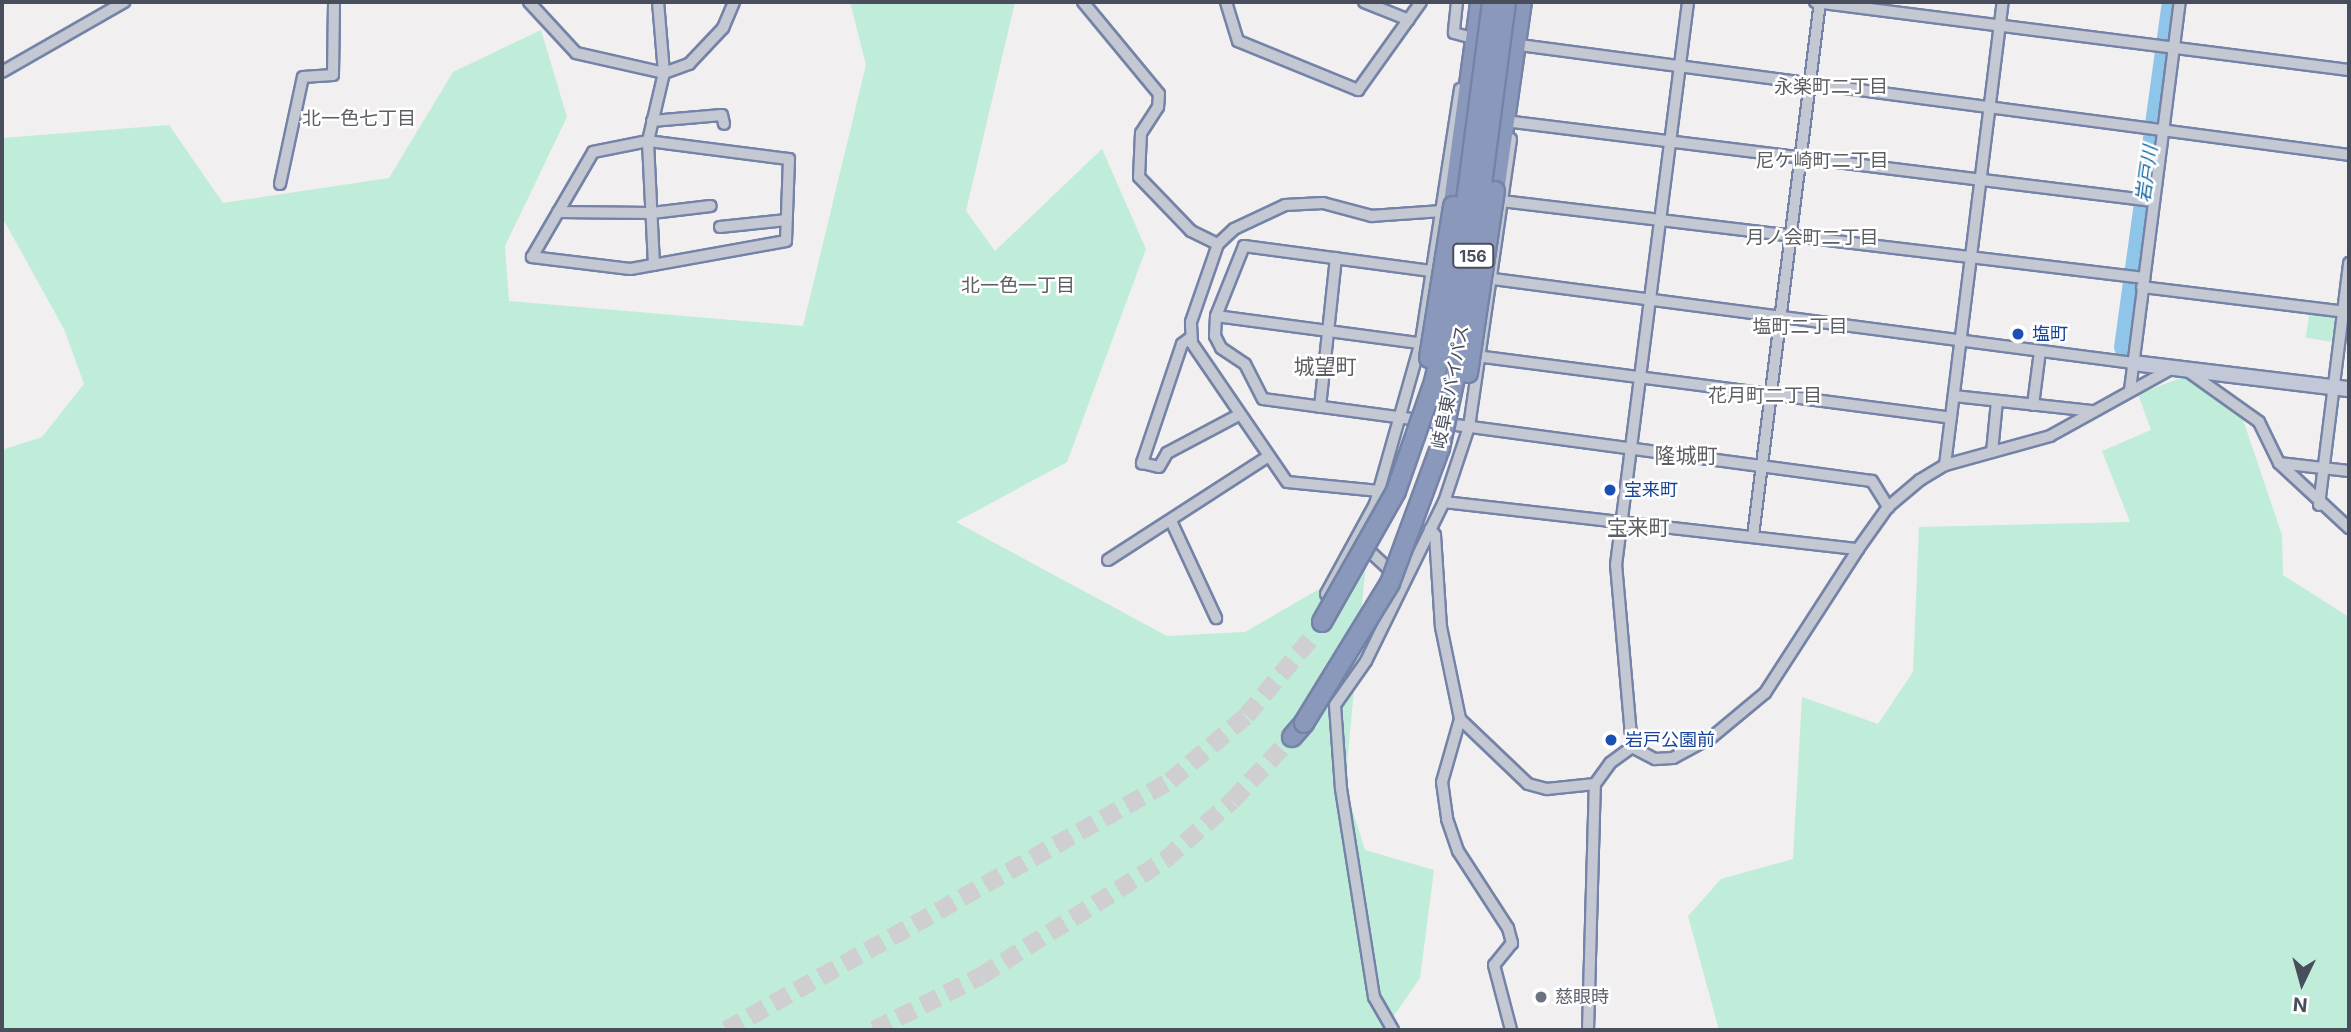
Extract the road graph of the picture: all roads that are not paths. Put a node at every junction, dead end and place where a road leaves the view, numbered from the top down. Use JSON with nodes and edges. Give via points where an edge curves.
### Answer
{"nodes":[{"id":1,"x":124,"y":2,"type":"edge"},
{"id":2,"x":334,"y":2,"type":"edge"},
{"id":3,"x":529,"y":2,"type":"edge"},
{"id":4,"x":658,"y":2,"type":"edge"},
{"id":5,"x":734,"y":2,"type":"edge"},
{"id":6,"x":1083,"y":2,"type":"edge"},
{"id":7,"x":1226,"y":2,"type":"edge"},
{"id":8,"x":1364,"y":2,"type":"edge"},
{"id":9,"x":1421,"y":2,"type":"edge"},
{"id":10,"x":1457,"y":2,"type":"edge"},
{"id":11,"x":1480,"y":2,"type":"edge"},
{"id":12,"x":1492,"y":2,"type":"edge"},
{"id":13,"x":1506,"y":2,"type":"edge"},
{"id":14,"x":1522,"y":2,"type":"edge"},
{"id":15,"x":1688,"y":2,"type":"edge"},
{"id":16,"x":1815,"y":2,"type":"edge"},
{"id":17,"x":1820,"y":2,"type":"edge"},
{"id":18,"x":2003,"y":2,"type":"edge"},
{"id":19,"x":2180,"y":2,"type":"edge"},
{"id":20,"x":1409,"y":20,"type":"junction"},
{"id":21,"x":2000,"y":25,"type":"junction"},
{"id":22,"x":1475,"y":39,"type":"junction"},
{"id":23,"x":1517,"y":45,"type":"junction"},
{"id":24,"x":2173,"y":48,"type":"junction"},
{"id":25,"x":1680,"y":66,"type":"junction"},
{"id":26,"x":2349,"y":70,"type":"edge"},
{"id":27,"x":2,"y":72,"type":"edge"},
{"id":28,"x":664,"y":73,"type":"junction"},
{"id":29,"x":1810,"y":83,"type":"junction"},
{"id":30,"x":1990,"y":107,"type":"junction"},
{"id":31,"x":652,"y":121,"type":"junction"},
{"id":32,"x":1513,"y":122,"type":"junction"},
{"id":33,"x":724,"y":124,"type":"dead end"},
{"id":34,"x":2163,"y":130,"type":"junction"},
{"id":35,"x":648,"y":141,"type":"junction"},
{"id":36,"x":1670,"y":142,"type":"junction"},
{"id":37,"x":2349,"y":155,"type":"edge"},
{"id":38,"x":1801,"y":158,"type":"junction"},
{"id":39,"x":1980,"y":180,"type":"junction"},
{"id":40,"x":280,"y":184,"type":"dead end"},
{"id":41,"x":1499,"y":194,"type":"junction"},
{"id":42,"x":2152,"y":201,"type":"junction"},
{"id":43,"x":711,"y":206,"type":"dead end"},
{"id":44,"x":558,"y":212,"type":"junction"},
{"id":45,"x":652,"y":213,"type":"junction"},
{"id":46,"x":1438,"y":215,"type":"junction"},
{"id":47,"x":1660,"y":217,"type":"junction"},
{"id":48,"x":787,"y":220,"type":"junction"},
{"id":49,"x":720,"y":227,"type":"dead end"},
{"id":50,"x":1791,"y":233,"type":"junction"},
{"id":51,"x":1218,"y":244,"type":"junction"},
{"id":52,"x":1971,"y":256,"type":"junction"},
{"id":53,"x":1336,"y":258,"type":"junction"},
{"id":54,"x":2349,"y":263,"type":"edge"},
{"id":55,"x":654,"y":265,"type":"junction"},
{"id":56,"x":1430,"y":271,"type":"junction"},
{"id":57,"x":1492,"y":279,"type":"junction"},
{"id":58,"x":2143,"y":281,"type":"junction"},
{"id":59,"x":1649,"y":300,"type":"junction"},
{"id":60,"x":2346,"y":312,"type":"edge"},
{"id":61,"x":1216,"y":316,"type":"junction"},
{"id":62,"x":1781,"y":317,"type":"junction"},
{"id":63,"x":1326,"y":329,"type":"junction"},
{"id":64,"x":1190,"y":338,"type":"junction"},
{"id":65,"x":1421,"y":341,"type":"junction"},
{"id":66,"x":1961,"y":341,"type":"junction"},
{"id":67,"x":2040,"y":351,"type":"junction"},
{"id":68,"x":1482,"y":357,"type":"junction"},
{"id":69,"x":2133,"y":363,"type":"junction"},
{"id":70,"x":2179,"y":369,"type":"junction"},
{"id":71,"x":1639,"y":377,"type":"junction"},
{"id":72,"x":2333,"y":387,"type":"junction"},
{"id":73,"x":2349,"y":389,"type":"edge"},
{"id":74,"x":2130,"y":390,"type":"junction"},
{"id":75,"x":1771,"y":395,"type":"junction"},
{"id":76,"x":1954,"y":396,"type":"junction"},
{"id":77,"x":1997,"y":401,"type":"junction"},
{"id":78,"x":2033,"y":405,"type":"junction"},
{"id":79,"x":1320,"y":407,"type":"junction"},
{"id":80,"x":2091,"y":411,"type":"junction"},
{"id":81,"x":1237,"y":416,"type":"junction"},
{"id":82,"x":1399,"y":418,"type":"junction"},
{"id":83,"x":1951,"y":418,"type":"junction"},
{"id":84,"x":1469,"y":427,"type":"junction"},
{"id":85,"x":1631,"y":447,"type":"junction"},
{"id":86,"x":1992,"y":452,"type":"junction"},
{"id":87,"x":1267,"y":457,"type":"junction"},
{"id":88,"x":1409,"y":460,"type":"junction"},
{"id":89,"x":2279,"y":463,"type":"junction"},
{"id":90,"x":1762,"y":465,"type":"junction"},
{"id":91,"x":1945,"y":465,"type":"junction"},
{"id":92,"x":2323,"y":468,"type":"junction"},
{"id":93,"x":2349,"y":471,"type":"edge"},
{"id":94,"x":1379,"y":491,"type":"junction"},
{"id":95,"x":1444,"y":502,"type":"junction"},
{"id":96,"x":2319,"y":505,"type":"junction"},
{"id":97,"x":1422,"y":506,"type":"junction"},
{"id":98,"x":1888,"y":507,"type":"junction"},
{"id":99,"x":1621,"y":520,"type":"junction"},
{"id":100,"x":1172,"y":523,"type":"junction"},
{"id":101,"x":2349,"y":528,"type":"edge"},
{"id":102,"x":1430,"y":529,"type":"junction"},
{"id":103,"x":1754,"y":536,"type":"junction"},
{"id":104,"x":1357,"y":539,"type":"junction"},
{"id":105,"x":1858,"y":549,"type":"junction"},
{"id":106,"x":1108,"y":560,"type":"dead end"},
{"id":107,"x":1404,"y":583,"type":"junction"},
{"id":108,"x":1326,"y":594,"type":"dead end"},
{"id":109,"x":1216,"y":618,"type":"dead end"},
{"id":110,"x":1318,"y":628,"type":"tunnel mouth"},
{"id":111,"x":1460,"y":719,"type":"junction"},
{"id":112,"x":1292,"y":737,"type":"tunnel mouth"},
{"id":113,"x":1632,"y":747,"type":"junction"},
{"id":114,"x":1595,"y":784,"type":"junction"},
{"id":115,"x":1393,"y":1030,"type":"edge"},
{"id":116,"x":1511,"y":1030,"type":"edge"},
{"id":117,"x":1588,"y":1030,"type":"edge"}],
"edges":[{"from":1,"to":27,"type":"street"},
{"from":2,"to":40,"type":"street","via":[[333,75],[303,77]]},
{"from":3,"to":28,"type":"street","via":[[576,53]]},
{"from":4,"to":28,"type":"street"},
{"from":5,"to":28,"type":"street","via":[[723,27],[689,64]]},
{"from":6,"to":51,"type":"street","via":[[1159,94],[1158,107],[1141,133],[1139,177],[1191,231]]},
{"from":7,"to":20,"type":"street","via":[[1238,41],[1358,90]]},
{"from":8,"to":20,"type":"street"},
{"from":9,"to":20,"type":"street"},
{"from":10,"to":22,"type":"street","via":[[1454,33]]},
{"from":11,"to":22,"type":"highway","number":"156"},
{"from":12,"to":88,"type":"highway","name":"岐阜東バイパス","number":"156","bridge":true,"via":[[1454,292],[1434,382]]},
{"from":13,"to":97,"type":"highway","name":"岐阜東バイパス","number":"156","bridge":true,"via":[[1459,359]]},
{"from":14,"to":23,"type":"highway","number":"156"},
{"from":15,"to":25,"type":"street"},
{"from":16,"to":17,"type":"street"},
{"from":17,"to":21,"type":"street"},
{"from":17,"to":29,"type":"street"},
{"from":18,"to":21,"type":"street"},
{"from":19,"to":24,"type":"street"},
{"from":21,"to":24,"type":"street"},
{"from":21,"to":30,"type":"street"},
{"from":22,"to":23,"type":"street"},
{"from":22,"to":46,"type":"street","via":[[1466,55]]},
{"from":22,"to":88,"type":"highway","number":"156","bridge":true,"via":[[1453,203]]},
{"from":23,"to":25,"type":"street"},
{"from":23,"to":32,"type":"street","via":[[1520,72]]},
{"from":23,"to":41,"type":"highway","number":"156"},
{"from":24,"to":26,"type":"street"},
{"from":24,"to":34,"type":"street"},
{"from":25,"to":29,"type":"street"},
{"from":25,"to":36,"type":"street"},
{"from":28,"to":31,"type":"street"},
{"from":29,"to":30,"type":"street"},
{"from":29,"to":38,"type":"street"},
{"from":30,"to":34,"type":"street"},
{"from":30,"to":39,"type":"street"},
{"from":31,"to":33,"type":"street","via":[[722,115]]},
{"from":31,"to":35,"type":"street"},
{"from":32,"to":36,"type":"street"},
{"from":32,"to":41,"type":"street"},
{"from":34,"to":37,"type":"street"},
{"from":34,"to":42,"type":"street"},
{"from":35,"to":44,"type":"street","via":[[593,152]]},
{"from":35,"to":45,"type":"street"},
{"from":35,"to":48,"type":"street","via":[[748,158],[789,159]]},
{"from":36,"to":38,"type":"street"},
{"from":36,"to":47,"type":"street"},
{"from":38,"to":39,"type":"street"},
{"from":38,"to":50,"type":"street"},
{"from":39,"to":42,"type":"street"},
{"from":39,"to":52,"type":"street"},
{"from":41,"to":46,"type":"street"},
{"from":41,"to":47,"type":"street"},
{"from":41,"to":57,"type":"street"},
{"from":41,"to":97,"type":"highway","number":"156","bridge":true,"via":[[1469,368],[1441,475],[1433,498]]},
{"from":42,"to":58,"type":"street"},
{"from":43,"to":45,"type":"street"},
{"from":44,"to":45,"type":"street"},
{"from":44,"to":55,"type":"street","via":[[532,257],[630,269]]},
{"from":45,"to":55,"type":"street"},
{"from":46,"to":51,"type":"street","via":[[1372,216],[1323,203],[1285,205],[1234,229]]},
{"from":46,"to":56,"type":"street"},
{"from":47,"to":50,"type":"street"},
{"from":47,"to":59,"type":"street"},
{"from":48,"to":49,"type":"street"},
{"from":48,"to":55,"type":"street","via":[[786,241]]},
{"from":50,"to":52,"type":"street"},
{"from":50,"to":62,"type":"street"},
{"from":51,"to":64,"type":"street"},
{"from":52,"to":58,"type":"street"},
{"from":52,"to":66,"type":"street"},
{"from":53,"to":56,"type":"street"},
{"from":53,"to":61,"type":"street","via":[[1244,246]]},
{"from":53,"to":63,"type":"street"},
{"from":54,"to":60,"type":"street"},
{"from":56,"to":57,"type":"street"},
{"from":56,"to":65,"type":"street"},
{"from":57,"to":59,"type":"street"},
{"from":57,"to":68,"type":"street"},
{"from":58,"to":60,"type":"street"},
{"from":58,"to":69,"type":"street"},
{"from":59,"to":62,"type":"street"},
{"from":59,"to":71,"type":"street"},
{"from":60,"to":72,"type":"street"},
{"from":61,"to":63,"type":"street"},
{"from":61,"to":79,"type":"street","via":[[1215,336],[1221,348],[1245,364],[1263,399]]},
{"from":62,"to":66,"type":"street"},
{"from":62,"to":75,"type":"street"},
{"from":63,"to":65,"type":"street"},
{"from":63,"to":79,"type":"street"},
{"from":64,"to":81,"type":"street"},
{"from":64,"to":81,"type":"street","via":[[1182,344],[1142,463],[1159,467],[1167,453]]},
{"from":65,"to":68,"type":"street"},
{"from":65,"to":82,"type":"street"},
{"from":66,"to":67,"type":"street"},
{"from":66,"to":76,"type":"street"},
{"from":67,"to":69,"type":"street"},
{"from":67,"to":78,"type":"street"},
{"from":68,"to":71,"type":"street"},
{"from":68,"to":84,"type":"street"},
{"from":69,"to":70,"type":"street"},
{"from":69,"to":74,"type":"street"},
{"from":70,"to":72,"type":"street"},
{"from":70,"to":74,"type":"street"},
{"from":70,"to":89,"type":"street","via":[[2259,422]]},
{"from":71,"to":75,"type":"street"},
{"from":71,"to":85,"type":"street"},
{"from":72,"to":73,"type":"street"},
{"from":72,"to":92,"type":"street"},
{"from":74,"to":80,"type":"street"},
{"from":75,"to":83,"type":"street"},
{"from":75,"to":90,"type":"street"},
{"from":76,"to":77,"type":"street"},
{"from":76,"to":83,"type":"street"},
{"from":77,"to":78,"type":"street"},
{"from":77,"to":86,"type":"street"},
{"from":78,"to":80,"type":"street"},
{"from":79,"to":82,"type":"street"},
{"from":80,"to":86,"type":"street","via":[[2050,436]]},
{"from":81,"to":87,"type":"street"},
{"from":82,"to":84,"type":"street"},
{"from":82,"to":94,"type":"street"},
{"from":83,"to":91,"type":"street"},
{"from":84,"to":85,"type":"street"},
{"from":84,"to":95,"type":"street"},
{"from":85,"to":90,"type":"street"},
{"from":85,"to":99,"type":"street"},
{"from":86,"to":91,"type":"street"},
{"from":87,"to":94,"type":"street","via":[[1287,482]]},
{"from":87,"to":100,"type":"street"},
{"from":88,"to":110,"type":"highway","name":"岐阜東バイパス","number":"156","bridge":true,"via":[[1374,536]]},
{"from":89,"to":92,"type":"street"},
{"from":89,"to":96,"type":"street"},
{"from":90,"to":98,"type":"street","via":[[1872,481]]},
{"from":90,"to":103,"type":"street"},
{"from":91,"to":98,"type":"street"},
{"from":92,"to":93,"type":"street"},
{"from":92,"to":96,"type":"street"},
{"from":94,"to":104,"type":"street"},
{"from":95,"to":99,"type":"street"},
{"from":95,"to":102,"type":"street"},
{"from":96,"to":101,"type":"street"},
{"from":97,"to":112,"type":"highway","name":"岐阜東バイパス","number":"156","bridge":true,"via":[[1370,623]]},
{"from":98,"to":105,"type":"street"},
{"from":99,"to":103,"type":"street"},
{"from":99,"to":113,"type":"street","via":[[1616,565]]},
{"from":100,"to":106,"type":"street"},
{"from":100,"to":109,"type":"street"},
{"from":102,"to":107,"type":"street"},
{"from":102,"to":111,"type":"street","via":[[1435,535],[1441,627]]},
{"from":103,"to":105,"type":"street"},
{"from":104,"to":107,"type":"street"},
{"from":104,"to":108,"type":"street"},
{"from":105,"to":113,"type":"street","via":[[1765,693],[1712,737],[1673,758],[1655,759]]},
{"from":107,"to":115,"type":"street","via":[[1366,661],[1335,705],[1341,789],[1374,997]]},
{"from":111,"to":114,"type":"street","via":[[1528,784],[1547,789]]},
{"from":111,"to":116,"type":"street","via":[[1443,782],[1447,819],[1458,851],[1508,928],[1512,943],[1494,965]]},
{"from":113,"to":114,"type":"street","via":[[1610,763]]},
{"from":114,"to":117,"type":"street"}]}
